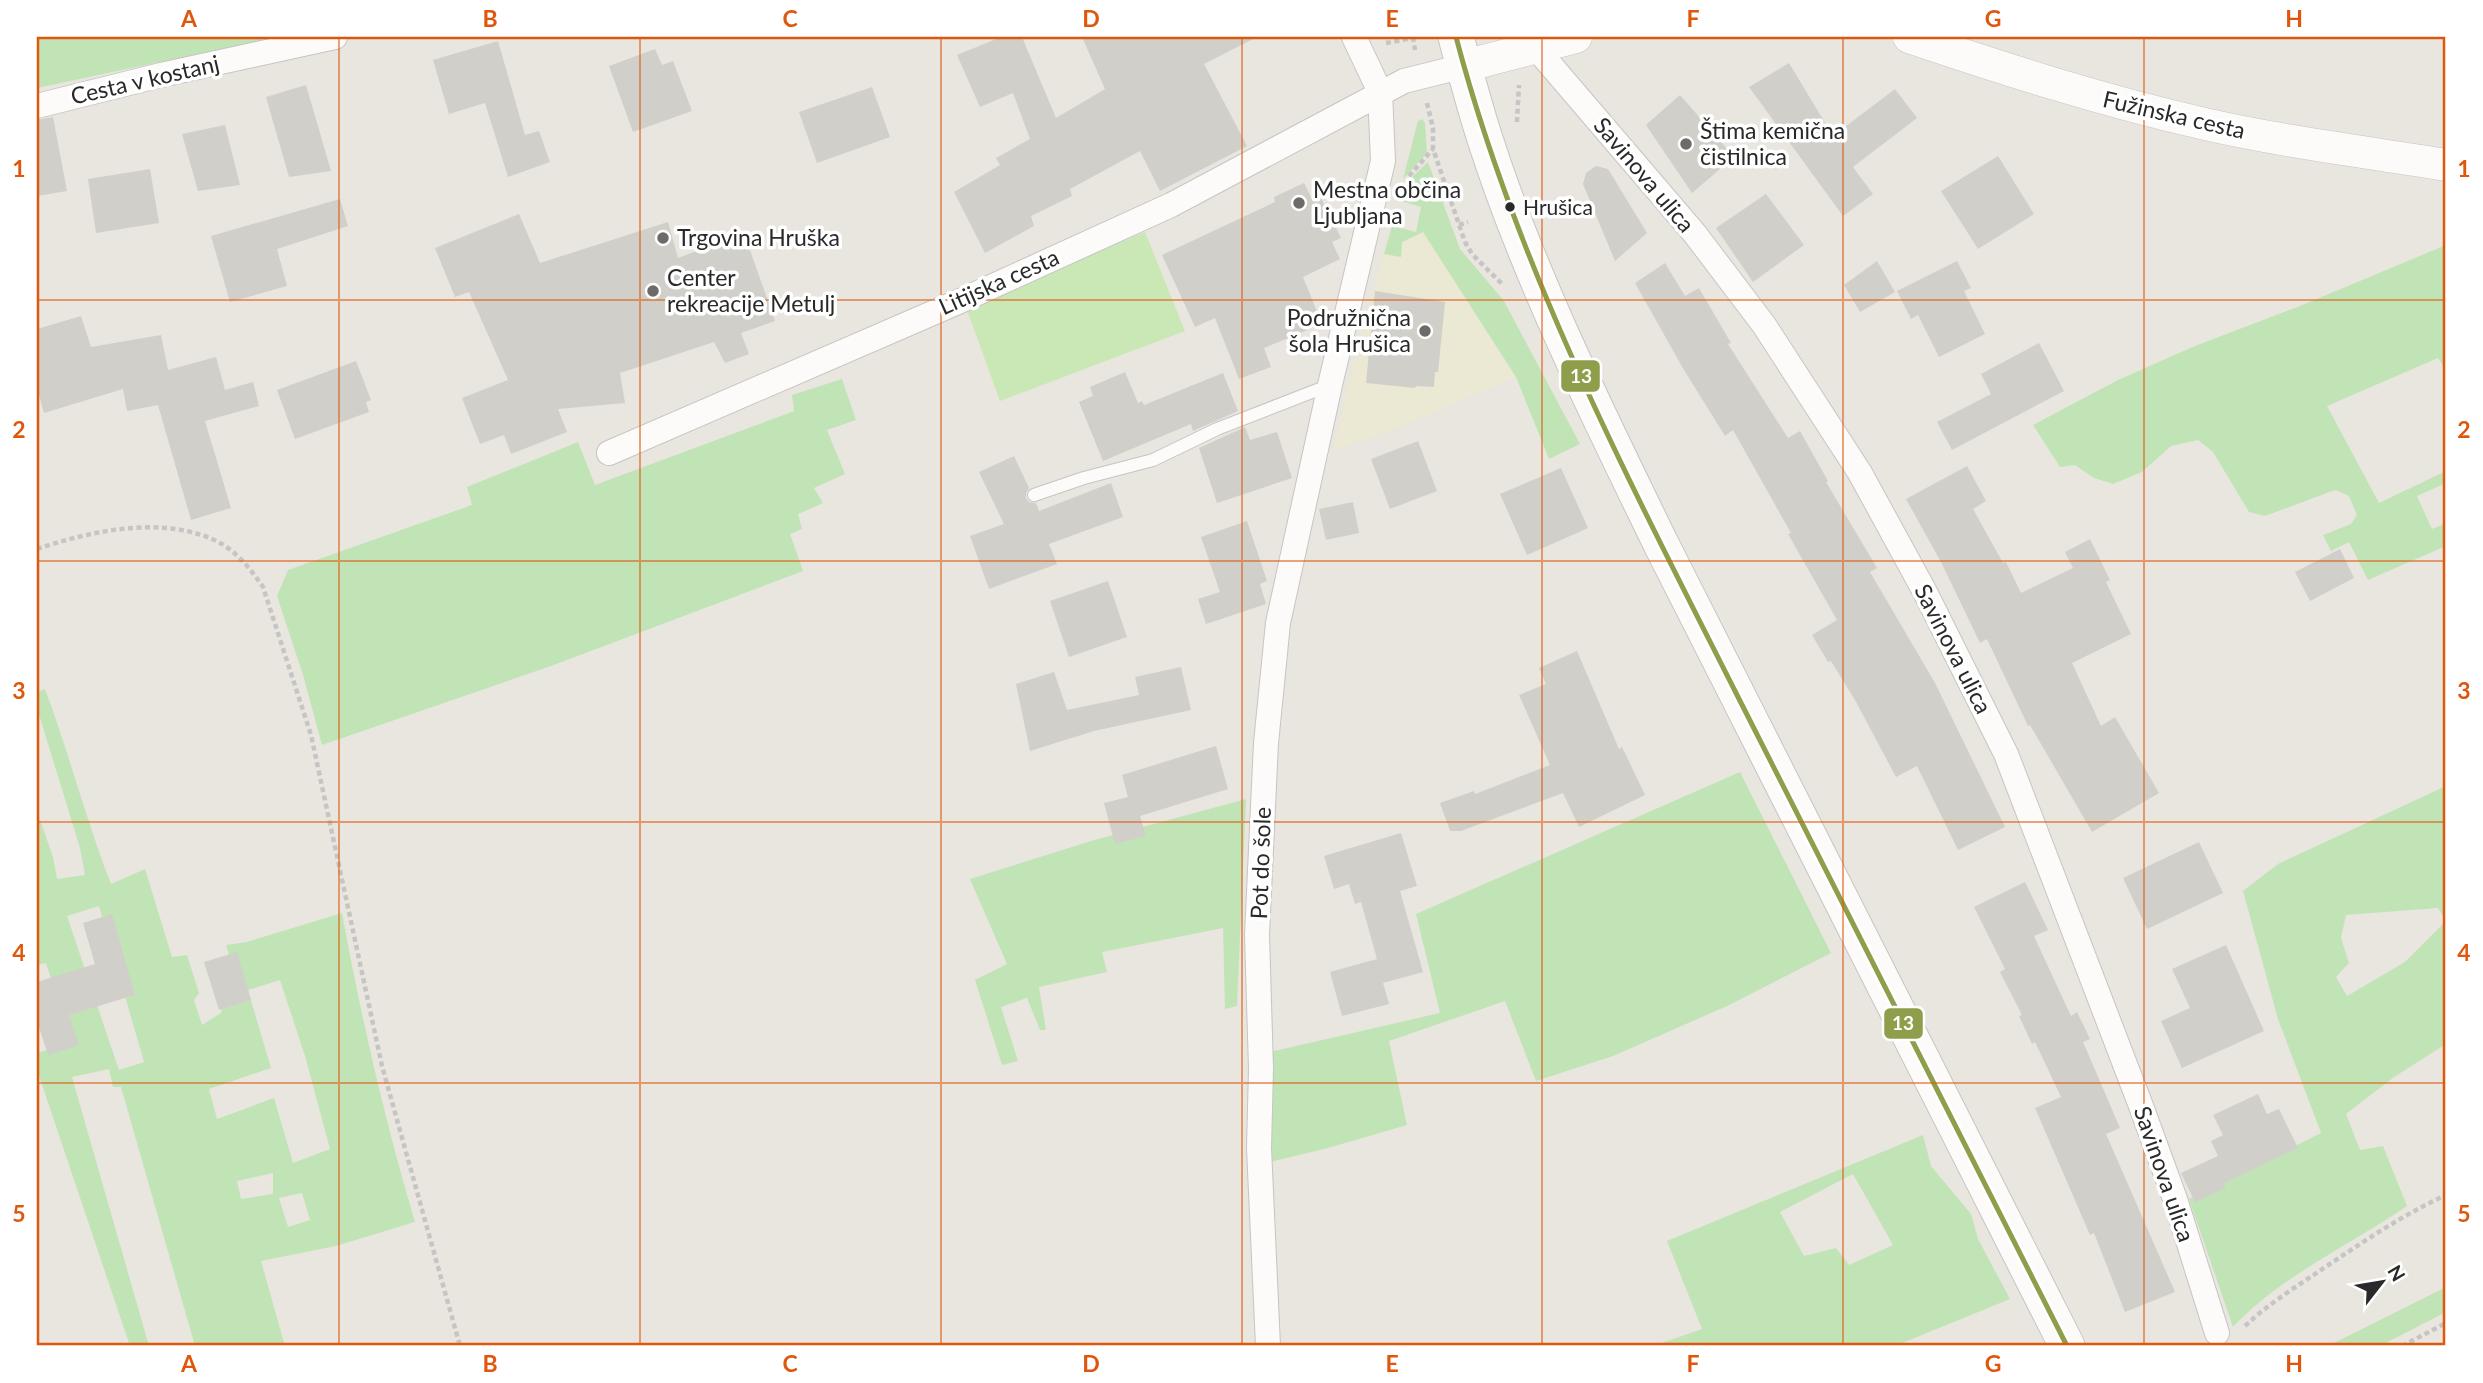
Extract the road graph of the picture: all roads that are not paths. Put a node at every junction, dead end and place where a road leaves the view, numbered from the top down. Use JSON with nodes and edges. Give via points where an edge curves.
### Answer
{"nodes":[{"id":1,"x":335,"y":37,"type":"edge"},
{"id":2,"x":1354,"y":37,"type":"edge"},
{"id":3,"x":1576,"y":37,"type":"edge"},
{"id":4,"x":1909,"y":37,"type":"edge"},
{"id":5,"x":1536,"y":48,"type":"junction"},
{"id":6,"x":1460,"y":51,"type":"edge"},
{"id":7,"x":1380,"y":92,"type":"junction"},
{"id":8,"x":37,"y":106,"type":"edge"},
{"id":9,"x":2446,"y":165,"type":"edge"},
{"id":10,"x":1330,"y":385,"type":"junction"},
{"id":11,"x":609,"y":453,"type":"dead end"},
{"id":12,"x":1034,"y":495,"type":"dead end"},
{"id":13,"x":2228,"y":1332,"type":"road end"},
{"id":14,"x":1268,"y":1346,"type":"edge"},
{"id":15,"x":2067,"y":1346,"type":"edge"}],
"edges":[{"from":1,"to":8,"type":"street","name":"Cesta v kostanj"},
{"from":2,"to":7,"type":"street"},
{"from":3,"to":5,"type":"street"},
{"from":4,"to":9,"type":"street","name":"Fužinska cesta","via":[[2017,74],[2154,112]]},
{"from":5,"to":6,"type":"street"},
{"from":5,"to":13,"type":"street","name":"Savinova ulica","via":[[1695,234],[1764,325],[1860,473],[1925,592],[2006,754]]},
{"from":6,"to":7,"type":"street"},
{"from":6,"to":15,"type":"main road","via":[[1507,202],[1603,424]]},
{"from":7,"to":10,"type":"street","name":"Pot do šole","via":[[1383,161]]},
{"from":7,"to":11,"type":"street","name":"Litijska cesta","via":[[1171,205]]},
{"from":10,"to":12,"type":"lane","via":[[1217,429],[1153,460]]},
{"from":10,"to":14,"type":"street","name":"Pot do šole","via":[[1278,623],[1266,743],[1258,935],[1259,1148]]}]}
